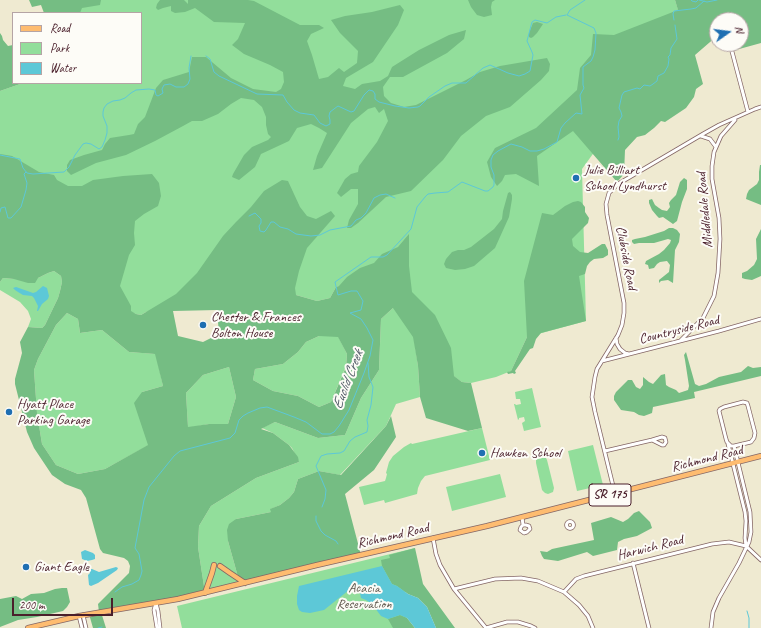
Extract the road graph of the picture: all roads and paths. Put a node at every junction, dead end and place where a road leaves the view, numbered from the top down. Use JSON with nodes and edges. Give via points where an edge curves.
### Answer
{"nodes":[{"id":1,"x":732,"y":52,"type":"edge"},
{"id":2,"x":761,"y":107,"type":"edge"},
{"id":3,"x":748,"y":112,"type":"junction"},
{"id":4,"x":736,"y":118,"type":"junction"},
{"id":5,"x":701,"y":136,"type":"junction"},
{"id":6,"x":716,"y":147,"type":"junction"},
{"id":7,"x":761,"y":319,"type":"edge"},
{"id":8,"x":616,"y":338,"type":"junction"},
{"id":9,"x":680,"y":341,"type":"junction"},
{"id":10,"x":629,"y":354,"type":"junction"},
{"id":11,"x":602,"y":361,"type":"junction"},
{"id":12,"x":652,"y":440,"type":"dead end"},
{"id":13,"x":728,"y":444,"type":"junction"},
{"id":14,"x":734,"y":446,"type":"junction"},
{"id":15,"x":605,"y":451,"type":"junction"},
{"id":16,"x":761,"y":456,"type":"edge"},
{"id":17,"x":736,"y":463,"type":"junction"},
{"id":18,"x":615,"y":494,"type":"junction"},
{"id":19,"x":522,"y":517,"type":"junction"},
{"id":20,"x":524,"y":525,"type":"dead end"},
{"id":21,"x":433,"y":538,"type":"junction"},
{"id":22,"x":746,"y":546,"type":"junction"},
{"id":23,"x":761,"y":560,"type":"edge"},
{"id":24,"x":633,"y":563,"type":"junction"},
{"id":25,"x":214,"y":565,"type":"dead end"},
{"id":26,"x":220,"y":566,"type":"dead end"},
{"id":27,"x":245,"y":583,"type":"junction"},
{"id":28,"x":454,"y":590,"type":"junction"},
{"id":29,"x":205,"y":592,"type":"junction"},
{"id":30,"x":564,"y":592,"type":"junction"},
{"id":31,"x":156,"y":603,"type":"junction"},
{"id":32,"x":81,"y":616,"type":"junction"},
{"id":33,"x":28,"y":628,"type":"edge"},
{"id":34,"x":82,"y":628,"type":"edge"},
{"id":35,"x":86,"y":628,"type":"edge"},
{"id":36,"x":158,"y":628,"type":"edge"},
{"id":37,"x":486,"y":628,"type":"edge"},
{"id":38,"x":535,"y":628,"type":"edge"},
{"id":39,"x":593,"y":628,"type":"edge"},
{"id":40,"x":648,"y":628,"type":"edge"},
{"id":41,"x":711,"y":628,"type":"edge"}],
"edges":[{"from":1,"to":3,"type":"street"},
{"from":2,"to":3,"type":"street","name":"Clubside Road"},
{"from":3,"to":4,"type":"street","name":"Clubside Road"},
{"from":4,"to":5,"type":"street","name":"Clubside Road"},
{"from":4,"to":6,"type":"street","name":"Middledale Road","via":[[721,136]]},
{"from":5,"to":6,"type":"street","via":[[710,139]]},
{"from":5,"to":8,"type":"street","name":"Clubside Road","via":[[618,184],[609,193],[607,215],[624,303],[622,325]]},
{"from":6,"to":9,"type":"street","name":"Middledale Road","via":[[712,179],[720,232],[720,256],[714,296],[703,318]]},
{"from":7,"to":9,"type":"street","name":"Countryside Road"},
{"from":8,"to":10,"type":"street","via":[[620,349]]},
{"from":8,"to":11,"type":"street","name":"Clubside Road"},
{"from":9,"to":10,"type":"street","name":"Countryside Road"},
{"from":10,"to":11,"type":"street","name":"Countryside Road"},
{"from":11,"to":15,"type":"street","name":"Clubside Road","via":[[594,377],[592,397]]},
{"from":12,"to":15,"type":"street"},
{"from":13,"to":14,"type":"street"},
{"from":13,"to":14,"type":"street","via":[[719,410],[745,403],[755,433],[754,438],[751,442]]},
{"from":13,"to":17,"type":"street"},
{"from":14,"to":17,"type":"street"},
{"from":15,"to":18,"type":"street","name":"Clubside Road"},
{"from":16,"to":17,"type":"main road","name":"Richmond Road","number":"SR 175"},
{"from":17,"to":18,"type":"main road","name":"Richmond Road","number":"SR 175"},
{"from":17,"to":22,"type":"street","via":[[745,512]]},
{"from":18,"to":19,"type":"main road","name":"Richmond Road","number":"SR 175"},
{"from":19,"to":20,"type":"street"},
{"from":19,"to":21,"type":"main road","name":"Richmond Road","number":"SR 175"},
{"from":21,"to":27,"type":"main road","name":"Richmond Road","number":"SR 175"},
{"from":21,"to":28,"type":"street","via":[[440,565]]},
{"from":22,"to":23,"type":"street"},
{"from":22,"to":24,"type":"street","name":"Harwich Road","via":[[729,542],[712,544]]},
{"from":22,"to":41,"type":"street","via":[[713,612]]},
{"from":24,"to":30,"type":"street","name":"Harwich Road","via":[[576,579]]},
{"from":24,"to":40,"type":"street"},
{"from":25,"to":29,"type":"main road"},
{"from":26,"to":27,"type":"main road"},
{"from":27,"to":29,"type":"main road","name":"Richmond Road","number":"SR 175"},
{"from":28,"to":30,"type":"street","via":[[495,579],[521,578],[538,581]]},
{"from":28,"to":37,"type":"street"},
{"from":29,"to":31,"type":"main road","name":"Richmond Road","number":"SR 175"},
{"from":30,"to":39,"type":"street","via":[[588,616]]},
{"from":31,"to":32,"type":"main road","name":"Richmond Road","number":"SR 175"},
{"from":31,"to":36,"type":"street","via":[[154,610]]},
{"from":32,"to":33,"type":"main road","name":"Richmond Road","number":"SR 175"},
{"from":32,"to":34,"type":"street"},
{"from":32,"to":35,"type":"street"},
{"from":37,"to":38,"type":"street","via":[[507,622],[518,622]]}]}
